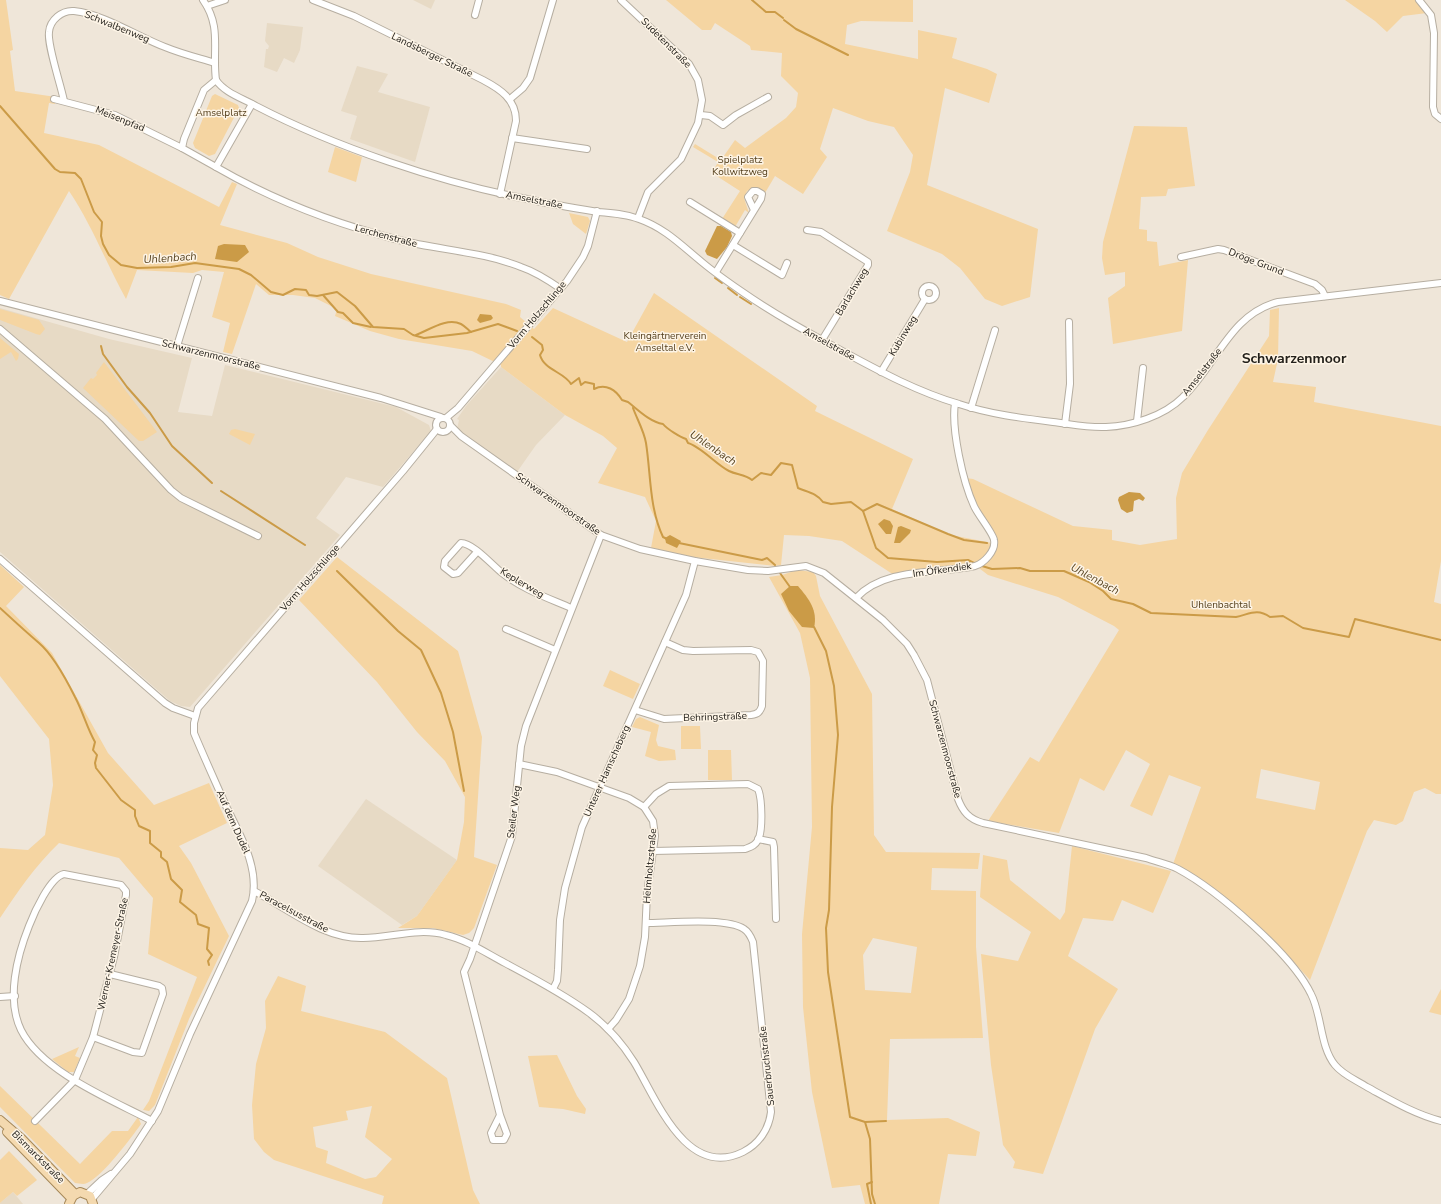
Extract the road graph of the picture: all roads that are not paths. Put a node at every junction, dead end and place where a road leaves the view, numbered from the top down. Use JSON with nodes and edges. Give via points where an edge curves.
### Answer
{"nodes":[{"id":1,"x":203,"y":0,"type":"edge"},
{"id":2,"x":225,"y":0,"type":"edge"},
{"id":3,"x":313,"y":0,"type":"edge"},
{"id":4,"x":479,"y":0,"type":"edge"},
{"id":5,"x":553,"y":0,"type":"edge"},
{"id":6,"x":621,"y":0,"type":"edge"},
{"id":7,"x":1419,"y":0,"type":"edge"},
{"id":8,"x":207,"y":6,"type":"junction"},
{"id":9,"x":474,"y":15,"type":"dead end"},
{"id":10,"x":215,"y":63,"type":"junction"},
{"id":11,"x":216,"y":80,"type":"junction"},
{"id":12,"x":768,"y":97,"type":"dead end"},
{"id":13,"x":54,"y":99,"type":"dead end"},
{"id":14,"x":510,"y":99,"type":"junction"},
{"id":15,"x":64,"y":101,"type":"junction"},
{"id":16,"x":252,"y":104,"type":"junction"},
{"id":17,"x":700,"y":115,"type":"junction"},
{"id":18,"x":1441,"y":119,"type":"edge"},
{"id":19,"x":512,"y":138,"type":"junction"},
{"id":20,"x":182,"y":148,"type":"junction"},
{"id":21,"x":587,"y":149,"type":"dead end"},
{"id":22,"x":216,"y":167,"type":"junction"},
{"id":23,"x":500,"y":194,"type":"junction"},
{"id":24,"x":690,"y":202,"type":"dead end"},
{"id":25,"x":754,"y":210,"type":"dead end"},
{"id":26,"x":597,"y":211,"type":"junction"},
{"id":27,"x":638,"y":218,"type":"junction"},
{"id":28,"x":807,"y":230,"type":"dead end"},
{"id":29,"x":740,"y":233,"type":"junction"},
{"id":30,"x":733,"y":245,"type":"junction"},
{"id":31,"x":1181,"y":257,"type":"dead end"},
{"id":32,"x":787,"y":263,"type":"dead end"},
{"id":33,"x":716,"y":272,"type":"junction"},
{"id":34,"x":198,"y":278,"type":"dead end"},
{"id":35,"x":1441,"y":283,"type":"edge"},
{"id":36,"x":561,"y":289,"type":"junction"},
{"id":37,"x":1325,"y":296,"type":"junction"},
{"id":38,"x":925,"y":299,"type":"dead end"},
{"id":39,"x":0,"y":301,"type":"edge"},
{"id":40,"x":1069,"y":322,"type":"dead end"},
{"id":41,"x":0,"y":330,"type":"edge"},
{"id":42,"x":995,"y":330,"type":"dead end"},
{"id":43,"x":822,"y":340,"type":"junction"},
{"id":44,"x":177,"y":346,"type":"junction"},
{"id":45,"x":1143,"y":368,"type":"dead end"},
{"id":46,"x":881,"y":372,"type":"junction"},
{"id":47,"x":955,"y":403,"type":"junction"},
{"id":48,"x":458,"y":408,"type":"junction"},
{"id":49,"x":971,"y":408,"type":"junction"},
{"id":50,"x":420,"y":412,"type":"junction"},
{"id":51,"x":444,"y":418,"type":"junction"},
{"id":52,"x":1137,"y":421,"type":"junction"},
{"id":53,"x":1065,"y":424,"type":"junction"},
{"id":54,"x":437,"y":426,"type":"junction"},
{"id":55,"x":448,"y":428,"type":"junction"},
{"id":56,"x":428,"y":442,"type":"junction"},
{"id":57,"x":601,"y":535,"type":"junction"},
{"id":58,"x":258,"y":536,"type":"dead end"},
{"id":59,"x":477,"y":552,"type":"junction"},
{"id":60,"x":0,"y":559,"type":"edge"},
{"id":61,"x":695,"y":561,"type":"junction"},
{"id":62,"x":856,"y":598,"type":"junction"},
{"id":63,"x":571,"y":608,"type":"junction"},
{"id":64,"x":506,"y":629,"type":"dead end"},
{"id":65,"x":665,"y":642,"type":"junction"},
{"id":66,"x":555,"y":650,"type":"junction"},
{"id":67,"x":634,"y":710,"type":"junction"},
{"id":68,"x":195,"y":716,"type":"junction"},
{"id":69,"x":519,"y":764,"type":"junction"},
{"id":70,"x":598,"y":787,"type":"junction"},
{"id":71,"x":644,"y":807,"type":"junction"},
{"id":72,"x":758,"y":840,"type":"junction"},
{"id":73,"x":653,"y":851,"type":"junction"},
{"id":74,"x":254,"y":891,"type":"junction"},
{"id":75,"x":776,"y":919,"type":"dead end"},
{"id":76,"x":646,"y":924,"type":"junction"},
{"id":77,"x":474,"y":946,"type":"junction"},
{"id":78,"x":110,"y":974,"type":"junction"},
{"id":79,"x":553,"y":989,"type":"junction"},
{"id":80,"x":15,"y":996,"type":"junction"},
{"id":81,"x":0,"y":997,"type":"edge"},
{"id":82,"x":608,"y":1029,"type":"junction"},
{"id":83,"x":93,"y":1037,"type":"junction"},
{"id":84,"x":74,"y":1080,"type":"junction"},
{"id":85,"x":500,"y":1115,"type":"dead end"},
{"id":86,"x":0,"y":1120,"type":"edge"},
{"id":87,"x":35,"y":1121,"type":"dead end"},
{"id":88,"x":152,"y":1121,"type":"junction"},
{"id":89,"x":1441,"y":1121,"type":"edge"},
{"id":90,"x":0,"y":1124,"type":"edge"},
{"id":91,"x":72,"y":1198,"type":"edge"},
{"id":92,"x":91,"y":1199,"type":"edge"}],
"edges":[{"from":1,"to":8,"type":"street"},
{"from":2,"to":8,"type":"street"},
{"from":3,"to":14,"type":"street","name":"Landsberger Straße","via":[[360,19],[483,80]]},
{"from":4,"to":9,"type":"street"},
{"from":5,"to":14,"type":"street","via":[[529,81]]},
{"from":6,"to":17,"type":"street","name":"Sudetenstraße","via":[[689,64],[700,89]]},
{"from":7,"to":18,"type":"street","via":[[1431,15],[1434,33],[1433,107],[1435,114]]},
{"from":8,"to":10,"type":"street","via":[[216,32]]},
{"from":10,"to":11,"type":"street"},
{"from":10,"to":15,"type":"street","name":"Schwalbenweg","via":[[165,47],[85,14],[67,12],[52,22],[48,37]]},
{"from":11,"to":16,"type":"street","name":"Amselstraße","via":[[228,91]]},
{"from":11,"to":20,"type":"street","via":[[204,90]]},
{"from":12,"to":17,"type":"street","via":[[723,125],[710,116]]},
{"from":13,"to":15,"type":"street","name":"Meisenpfad"},
{"from":14,"to":19,"type":"street","via":[[516,114]]},
{"from":15,"to":20,"type":"street","name":"Meisenpfad","via":[[115,115]]},
{"from":16,"to":22,"type":"street"},
{"from":16,"to":23,"type":"street","name":"Amselstraße","via":[[373,155]]},
{"from":17,"to":27,"type":"street","name":"Sudetenstraße","via":[[681,159],[648,192]]},
{"from":19,"to":21,"type":"street"},
{"from":19,"to":23,"type":"street"},
{"from":20,"to":22,"type":"street"},
{"from":22,"to":36,"type":"street","name":"Lerchenstraße","via":[[274,197],[337,222],[400,240],[514,264],[532,271]]},
{"from":23,"to":26,"type":"street","name":"Amselstraße"},
{"from":24,"to":29,"type":"street"},
{"from":25,"to":29,"type":"street"},
{"from":26,"to":27,"type":"street","name":"Amselstraße"},
{"from":26,"to":36,"type":"street","name":"Vorm Holzschlinge","via":[[592,236],[583,257]]},
{"from":27,"to":33,"type":"street","name":"Amselstraße","via":[[664,230]]},
{"from":28,"to":43,"type":"street","name":"Barlachweg","via":[[821,232],[868,262],[868,266]]},
{"from":29,"to":30,"type":"street"},
{"from":30,"to":32,"type":"street","via":[[782,275]]},
{"from":30,"to":33,"type":"street"},
{"from":31,"to":37,"type":"street","name":"Dröge Grund","via":[[1224,250],[1315,284]]},
{"from":33,"to":43,"type":"street","name":"Amselstraße","via":[[769,309]]},
{"from":34,"to":44,"type":"street"},
{"from":35,"to":37,"type":"street","name":"Amselstraße"},
{"from":36,"to":48,"type":"street","name":"Vorm Holzschlinge"},
{"from":37,"to":52,"type":"street","name":"Amselstraße","via":[[1278,302],[1253,312],[1240,323],[1182,398],[1167,410]]},
{"from":38,"to":46,"type":"street","name":"Kubinweg"},
{"from":39,"to":44,"type":"street","name":"Schwarzenmoorstraße"},
{"from":40,"to":53,"type":"street","via":[[1070,384]]},
{"from":41,"to":58,"type":"street","via":[[105,419],[181,498]]},
{"from":42,"to":49,"type":"street"},
{"from":43,"to":46,"type":"street","name":"Amselstraße"},
{"from":44,"to":50,"type":"street","name":"Schwarzenmoorstraße","via":[[381,398]]},
{"from":45,"to":52,"type":"street"},
{"from":46,"to":47,"type":"street","name":"Amselstraße","via":[[918,390]]},
{"from":47,"to":49,"type":"street","name":"Amselstraße"},
{"from":47,"to":62,"type":"street","name":"Im Öfkendiek","via":[[955,429],[962,468],[973,505],[993,537],[994,546],[984,561],[975,566],[902,576],[877,584]]},
{"from":48,"to":51,"type":"street","name":"Vorm Holzschlinge"},
{"from":48,"to":55,"type":"street","name":"Vorm Holzschlinge"},
{"from":49,"to":53,"type":"street","name":"Amselstraße"},
{"from":50,"to":51,"type":"street","name":"Schwarzenmoorstraße"},
{"from":50,"to":54,"type":"street","name":"Schwarzenmoorstraße"},
{"from":51,"to":54,"type":"street"},
{"from":51,"to":55,"type":"street","name":"Schwarzenmoorstraße"},
{"from":52,"to":53,"type":"street","name":"Amselstraße","via":[[1106,427]]},
{"from":54,"to":55,"type":"street","name":"Schwarzenmoorstraße"},
{"from":54,"to":56,"type":"street","name":"Vorm Holzschlinge"},
{"from":55,"to":56,"type":"street","name":"Vorm Holzschlinge"},
{"from":55,"to":57,"type":"street","name":"Schwarzenmoorstraße"},
{"from":56,"to":68,"type":"street","name":"Vorm Holzschlinge","via":[[210,692]]},
{"from":57,"to":61,"type":"street","name":"Schwarzenmoorstraße","via":[[640,549]]},
{"from":57,"to":63,"type":"street","name":"Steiler Weg"},
{"from":59,"to":59,"type":"street","name":"Keplerweg","via":[[467,543],[461,543],[445,561],[444,567],[453,574],[458,573]]},
{"from":59,"to":63,"type":"street","name":"Keplerweg","via":[[519,584]]},
{"from":60,"to":68,"type":"street","via":[[165,704]]},
{"from":61,"to":62,"type":"street","name":"Schwarzenmoorstraße","via":[[748,570],[809,567],[824,573]]},
{"from":61,"to":65,"type":"street","name":"Unterer Hamscheberg","via":[[686,595]]},
{"from":62,"to":89,"type":"street","name":"Schwarzenmoorstraße","via":[[897,633],[920,665],[928,685],[958,799],[966,814],[973,820],[983,823],[1162,863],[1190,876],[1242,916],[1300,975],[1315,1003],[1327,1051],[1340,1070],[1400,1106]]},
{"from":63,"to":66,"type":"street","name":"Steiler Weg"},
{"from":64,"to":66,"type":"street"},
{"from":65,"to":67,"type":"street","name":"Unterer Hamscheberg"},
{"from":65,"to":67,"type":"street","name":"Behringstraße","via":[[693,652],[758,652],[763,661],[762,706],[757,714],[752,716],[664,718]]},
{"from":66,"to":69,"type":"street","name":"Steiler Weg","via":[[526,726]]},
{"from":67,"to":70,"type":"street","name":"Unterer Hamscheberg"},
{"from":68,"to":74,"type":"street","name":"Auf dem Dudel","via":[[194,733],[244,844],[253,874]]},
{"from":69,"to":70,"type":"street","via":[[557,772]]},
{"from":69,"to":77,"type":"street","name":"Steiler Weg","via":[[512,836]]},
{"from":70,"to":71,"type":"street","via":[[629,798]]},
{"from":70,"to":79,"type":"street","name":"Unterer Hamscheberg","via":[[580,834],[565,888],[560,920],[557,981]]},
{"from":71,"to":72,"type":"street","via":[[656,794],[670,786],[754,785],[761,796]]},
{"from":71,"to":73,"type":"street","name":"Helmholtzstraße","via":[[652,817],[655,828]]},
{"from":72,"to":73,"type":"street","via":[[745,849]]},
{"from":72,"to":75,"type":"street","via":[[773,842]]},
{"from":73,"to":76,"type":"street","name":"Helmholtzstraße"},
{"from":74,"to":77,"type":"street","name":"Paracelsusstraße","via":[[316,926],[339,935],[362,938],[403,933],[432,933],[446,935]]},
{"from":74,"to":88,"type":"street","name":"Auf dem Dudel","via":[[252,902]]},
{"from":76,"to":82,"type":"street","name":"Helmholtzstraße","via":[[643,954],[636,981],[622,1011]]},
{"from":76,"to":82,"type":"street","name":"Sauerbruchstraße","via":[[722,923],[744,929],[750,935],[756,965],[771,1102],[770,1118],[763,1135],[755,1145],[736,1156],[716,1157],[691,1146],[670,1126],[634,1062]]},
{"from":77,"to":79,"type":"street","name":"Sauerbruchstraße"},
{"from":77,"to":85,"type":"street","name":"Steiler Weg","via":[[464,977]]},
{"from":78,"to":80,"type":"street","name":"Werner-Kremeyer-Straße","via":[[126,891],[121,885],[61,875],[42,900],[26,932],[18,960]]},
{"from":78,"to":83,"type":"street","name":"Werner-Kremeyer-Straße"},
{"from":78,"to":83,"type":"street","via":[[159,986],[163,994],[142,1053]]},
{"from":79,"to":82,"type":"street","name":"Sauerbruchstraße"},
{"from":80,"to":81,"type":"street"},
{"from":80,"to":84,"type":"street","via":[[18,1020],[28,1040],[53,1065]]},
{"from":83,"to":84,"type":"street","name":"Werner-Kremeyer-Straße"},
{"from":84,"to":87,"type":"street","name":"Werner-Kremeyer-Straße"},
{"from":84,"to":88,"type":"street"},
{"from":86,"to":91,"type":"main road","name":"Bismarckstraße","via":[[21,1138]]},
{"from":88,"to":92,"type":"street","name":"Auf dem Dudel","via":[[130,1154]]},
{"from":90,"to":91,"type":"main road","name":"Bismarckstraße"},
{"from":91,"to":92,"type":"main road","via":[[80,1192]]}]}
